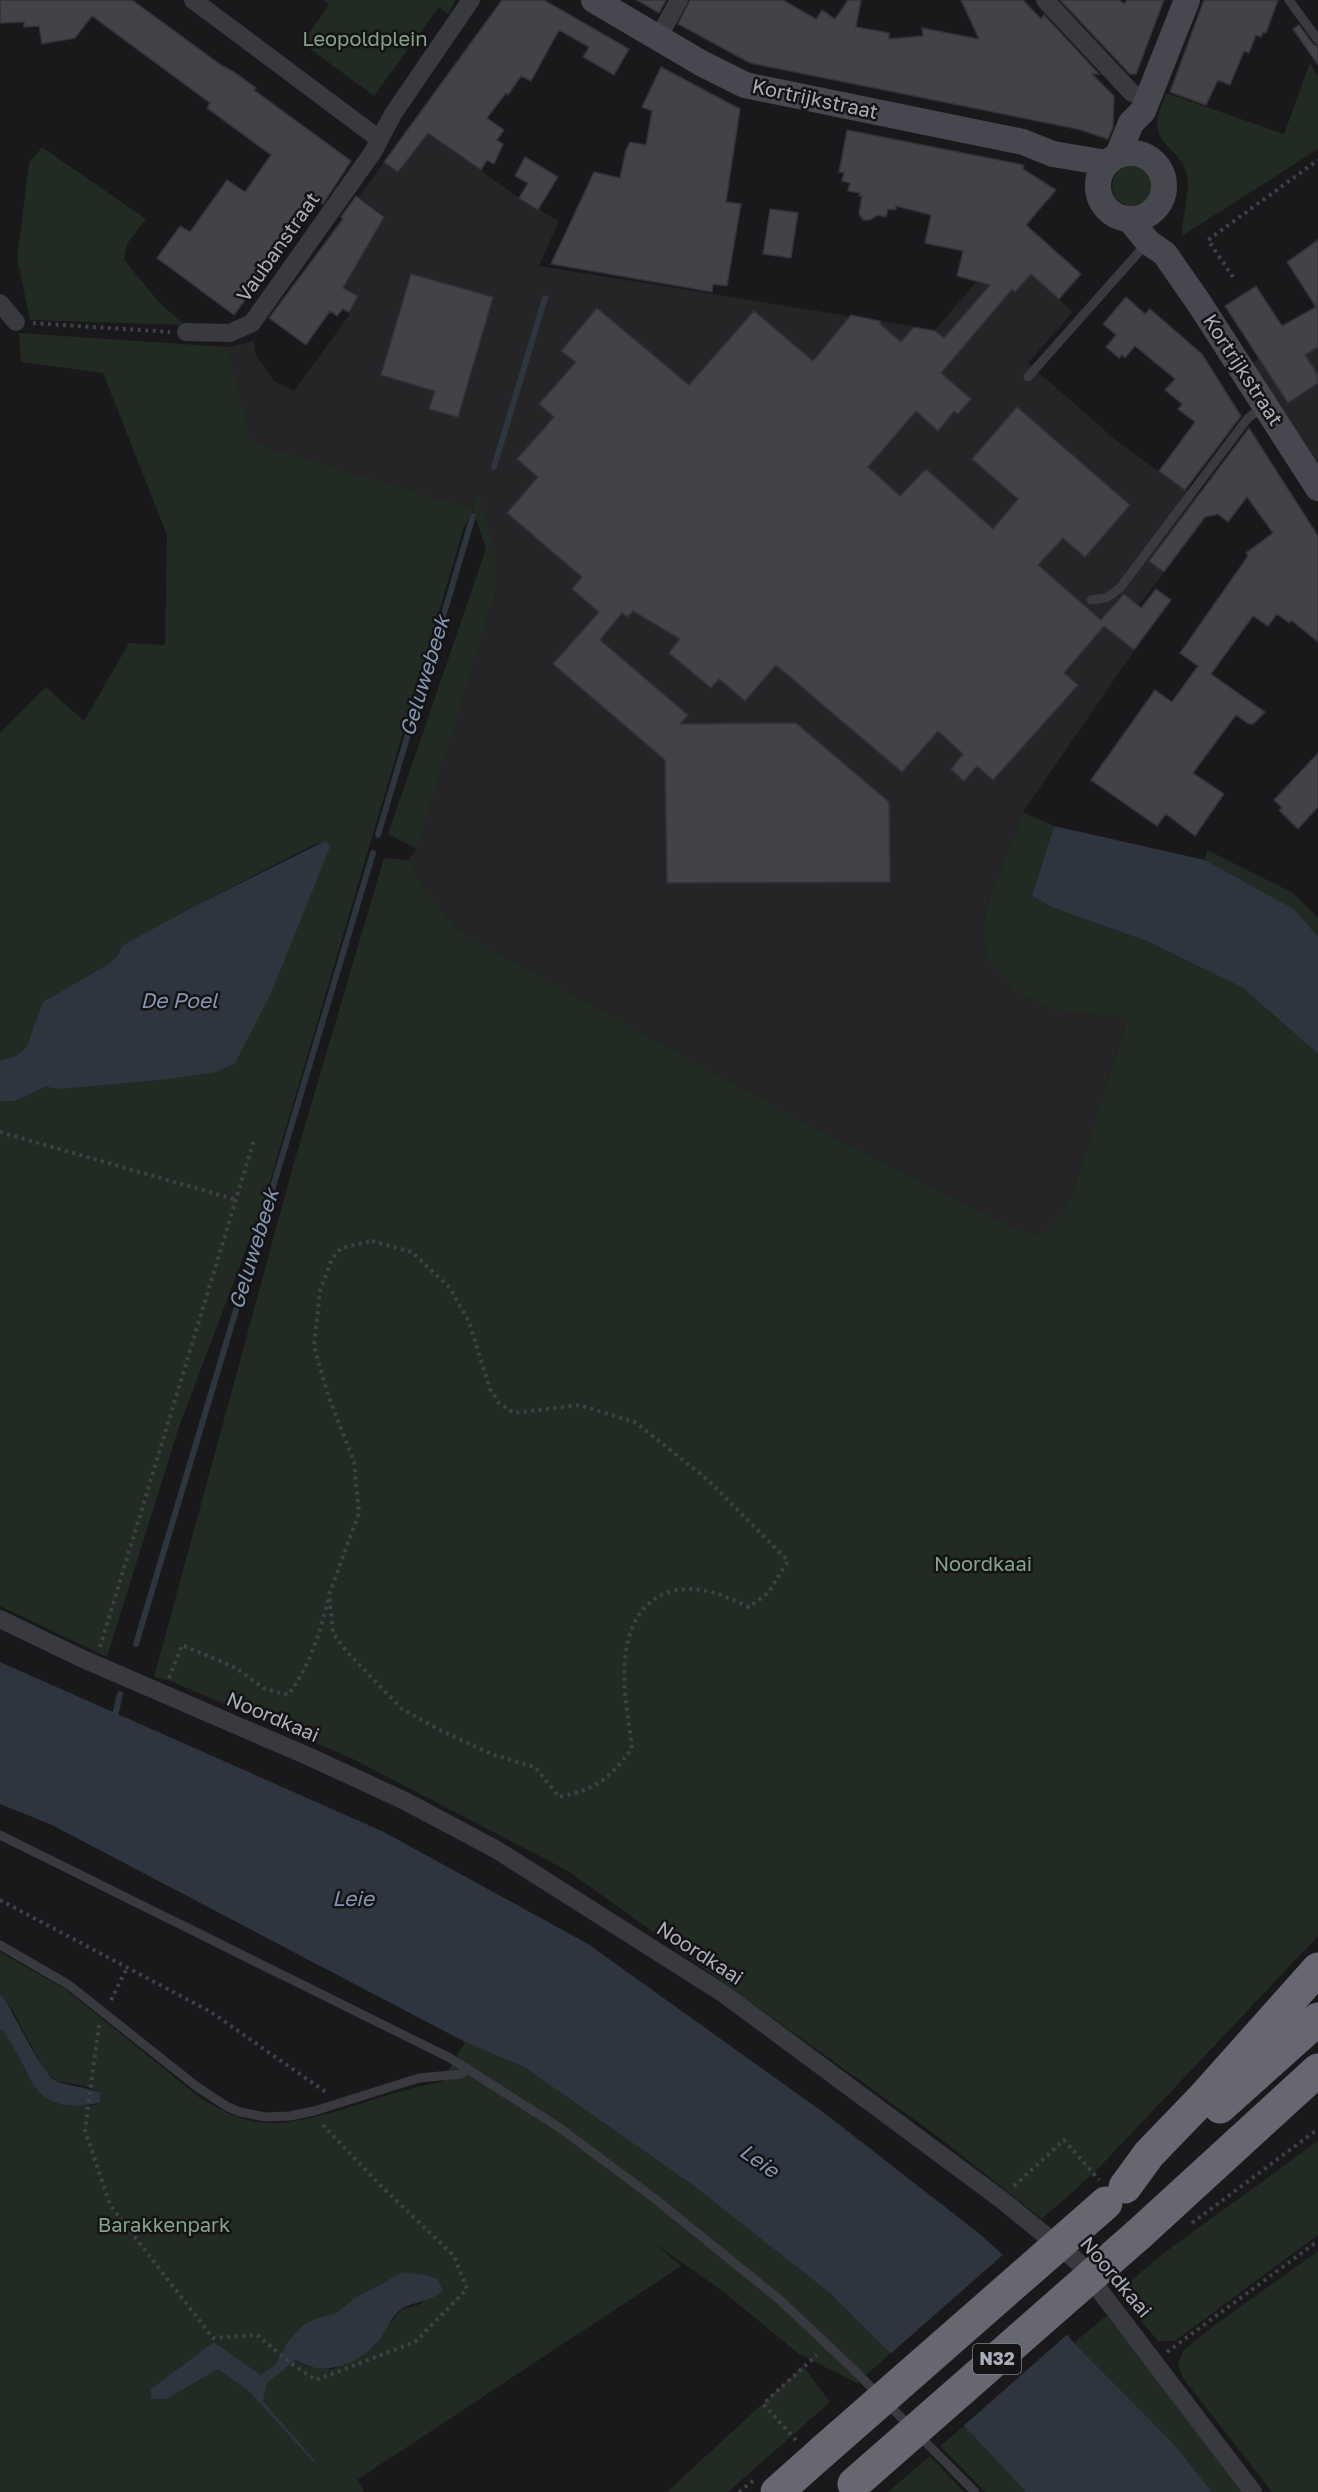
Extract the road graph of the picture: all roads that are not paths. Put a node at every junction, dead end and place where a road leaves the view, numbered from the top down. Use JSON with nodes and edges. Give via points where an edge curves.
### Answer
{"nodes":[{"id":1,"x":193,"y":0,"type":"edge"},
{"id":2,"x":471,"y":0,"type":"edge"},
{"id":3,"x":594,"y":0,"type":"edge"},
{"id":4,"x":679,"y":0,"type":"edge"},
{"id":5,"x":1045,"y":0,"type":"edge"},
{"id":6,"x":1187,"y":0,"type":"edge"},
{"id":7,"x":1289,"y":0,"type":"edge"},
{"id":8,"x":658,"y":38,"type":"junction"},
{"id":9,"x":1318,"y":40,"type":"edge"},
{"id":10,"x":1145,"y":105,"type":"junction"},
{"id":11,"x":379,"y":140,"type":"junction"},
{"id":12,"x":1148,"y":156,"type":"junction"},
{"id":13,"x":1108,"y":168,"type":"junction"},
{"id":14,"x":1156,"y":209,"type":"junction"},
{"id":15,"x":1129,"y":219,"type":"junction"},
{"id":16,"x":1157,"y":248,"type":"junction"},
{"id":17,"x":0,"y":303,"type":"edge"},
{"id":18,"x":16,"y":322,"type":"road end"},
{"id":19,"x":186,"y":332,"type":"road end"},
{"id":20,"x":1028,"y":377,"type":"dead end"},
{"id":21,"x":1265,"y":406,"type":"junction"},
{"id":22,"x":1318,"y":488,"type":"edge"},
{"id":23,"x":1091,"y":600,"type":"dead end"},
{"id":24,"x":0,"y":1619,"type":"edge"},
{"id":25,"x":0,"y":1835,"type":"edge"},
{"id":26,"x":0,"y":1945,"type":"edge"},
{"id":27,"x":1318,"y":1969,"type":"edge"},
{"id":28,"x":1318,"y":2019,"type":"edge"},
{"id":29,"x":467,"y":2068,"type":"junction"},
{"id":30,"x":1318,"y":2070,"type":"edge"},
{"id":31,"x":1318,"y":2102,"type":"edge"},
{"id":32,"x":1208,"y":2171,"type":"junction"},
{"id":33,"x":1109,"y":2188,"type":"junction"},
{"id":34,"x":849,"y":2488,"type":"edge"},
{"id":35,"x":777,"y":2492,"type":"edge"},
{"id":36,"x":975,"y":2492,"type":"edge"},
{"id":37,"x":1253,"y":2492,"type":"edge"}],
"edges":[{"from":1,"to":11,"type":"street"},
{"from":2,"to":11,"type":"street"},
{"from":3,"to":8,"type":"street","name":"Kortrijkstraat"},
{"from":4,"to":8,"type":"street"},
{"from":5,"to":10,"type":"street"},
{"from":6,"to":10,"type":"street"},
{"from":7,"to":9,"type":"lane"},
{"from":8,"to":13,"type":"street","name":"Kortrijkstraat","via":[[745,85],[1023,142]]},
{"from":10,"to":12,"type":"street"},
{"from":10,"to":13,"type":"street"},
{"from":11,"to":19,"type":"street","name":"Vaubanstraat","via":[[252,323],[230,333]]},
{"from":12,"to":13,"type":"street","via":[[1133,152]]},
{"from":12,"to":14,"type":"street","via":[[1161,173],[1164,185]]},
{"from":13,"to":15,"type":"street","via":[[1106,206]]},
{"from":14,"to":15,"type":"street","via":[[1144,217]]},
{"from":14,"to":16,"type":"street","name":"Kortrijkstraat","via":[[1161,221]]},
{"from":15,"to":16,"type":"street","name":"Kortrijkstraat"},
{"from":16,"to":20,"type":"lane"},
{"from":16,"to":21,"type":"street","name":"Kortrijkstraat"},
{"from":17,"to":18,"type":"street"},
{"from":21,"to":22,"type":"street","name":"Kortrijkstraat"},
{"from":21,"to":23,"type":"lane","via":[[1248,418],[1120,588],[1106,598]]},
{"from":24,"to":37,"type":"street","name":"Noordkaai","via":[[405,1801],[497,1850],[724,1994],[1002,2200],[1078,2262]]},
{"from":25,"to":29,"type":"lane"},
{"from":26,"to":29,"type":"lane","via":[[69,1985],[196,2086],[240,2112],[290,2116],[419,2078],[460,2074]]},
{"from":27,"to":33,"type":"highway","via":[[1203,2098],[1149,2154]]},
{"from":28,"to":33,"type":"highway","number":"N32","via":[[1160,2161]]},
{"from":29,"to":36,"type":"lane","via":[[561,2128],[780,2300]]},
{"from":30,"to":32,"type":"highway","number":"N32"},
{"from":31,"to":32,"type":"highway"},
{"from":32,"to":34,"type":"highway","number":"N32","bridge":true},
{"from":33,"to":35,"type":"highway","number":"N32","bridge":true,"via":[[811,2449]]}]}
